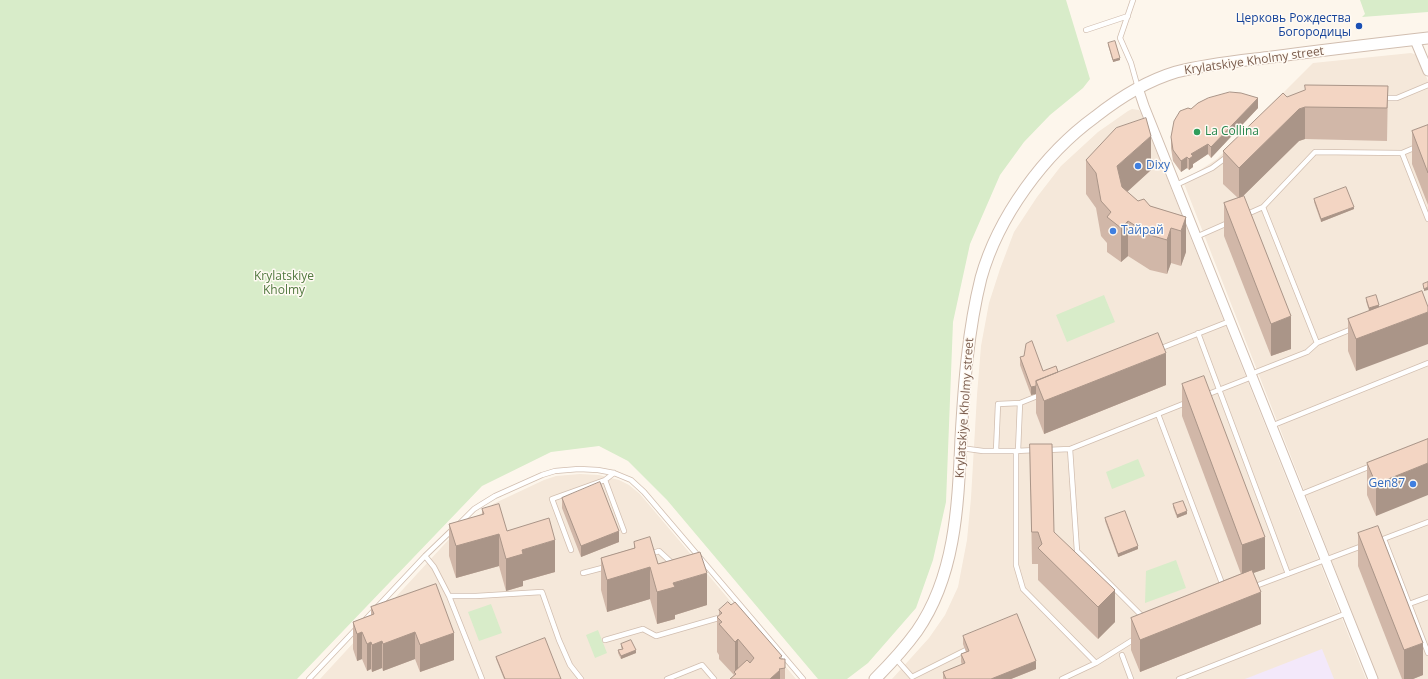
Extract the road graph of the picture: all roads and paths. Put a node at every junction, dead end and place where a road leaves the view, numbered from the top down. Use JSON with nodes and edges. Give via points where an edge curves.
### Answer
{"nodes":[{"id":1,"x":1133,"y":0,"type":"edge"},
{"id":2,"x":1128,"y":16,"type":"junction"},
{"id":3,"x":1086,"y":30,"type":"dead end"},
{"id":4,"x":1428,"y":38,"type":"edge"},
{"id":5,"x":1416,"y":40,"type":"junction"},
{"id":6,"x":1428,"y":71,"type":"edge"},
{"id":7,"x":1428,"y":85,"type":"edge"},
{"id":8,"x":1138,"y":88,"type":"junction"},
{"id":9,"x":1374,"y":98,"type":"edge"},
{"id":10,"x":1428,"y":142,"type":"edge"},
{"id":11,"x":1231,"y":152,"type":"edge"},
{"id":12,"x":1402,"y":153,"type":"junction"},
{"id":13,"x":1176,"y":185,"type":"junction"},
{"id":14,"x":1263,"y":207,"type":"junction"},
{"id":15,"x":1242,"y":217,"type":"edge"},
{"id":16,"x":1428,"y":219,"type":"edge"},
{"id":17,"x":1235,"y":220,"type":"edge"},
{"id":18,"x":1196,"y":237,"type":"junction"},
{"id":19,"x":1230,"y":321,"type":"junction"},
{"id":20,"x":1354,"y":329,"type":"edge"},
{"id":21,"x":1198,"y":333,"type":"junction"},
{"id":22,"x":1317,"y":343,"type":"junction"},
{"id":23,"x":1153,"y":351,"type":"edge"},
{"id":24,"x":1428,"y":363,"type":"edge"},
{"id":25,"x":1252,"y":375,"type":"junction"},
{"id":26,"x":1219,"y":390,"type":"junction"},
{"id":27,"x":1043,"y":394,"type":"edge"},
{"id":28,"x":1199,"y":398,"type":"edge"},
{"id":29,"x":1192,"y":400,"type":"edge"},
{"id":30,"x":1020,"y":403,"type":"junction"},
{"id":31,"x":1158,"y":414,"type":"junction"},
{"id":32,"x":1271,"y":426,"type":"junction"},
{"id":33,"x":961,"y":448,"type":"junction"},
{"id":34,"x":1070,"y":449,"type":"junction"},
{"id":35,"x":996,"y":451,"type":"junction"},
{"id":36,"x":1017,"y":451,"type":"junction"},
{"id":37,"x":1380,"y":463,"type":"edge"},
{"id":38,"x":614,"y":473,"type":"junction"},
{"id":39,"x":605,"y":480,"type":"junction"},
{"id":40,"x":1299,"y":495,"type":"junction"},
{"id":41,"x":1428,"y":522,"type":"edge"},
{"id":42,"x":624,"y":531,"type":"dead end"},
{"id":43,"x":1384,"y":539,"type":"junction"},
{"id":44,"x":1373,"y":542,"type":"edge"},
{"id":45,"x":1367,"y":544,"type":"edge"},
{"id":46,"x":571,"y":550,"type":"dead end"},
{"id":47,"x":425,"y":556,"type":"junction"},
{"id":48,"x":644,"y":556,"type":"edge"},
{"id":49,"x":701,"y":559,"type":"junction"},
{"id":50,"x":694,"y":560,"type":"edge"},
{"id":51,"x":1326,"y":560,"type":"junction"},
{"id":52,"x":614,"y":564,"type":"edge"},
{"id":53,"x":681,"y":564,"type":"edge"},
{"id":54,"x":583,"y":573,"type":"dead end"},
{"id":55,"x":1288,"y":574,"type":"junction"},
{"id":56,"x":1247,"y":589,"type":"edge"},
{"id":57,"x":1224,"y":590,"type":"edge"},
{"id":58,"x":449,"y":596,"type":"junction"},
{"id":59,"x":1428,"y":597,"type":"edge"},
{"id":60,"x":1409,"y":604,"type":"junction"},
{"id":61,"x":745,"y":610,"type":"junction"},
{"id":62,"x":737,"y":613,"type":"edge"},
{"id":63,"x":1347,"y":613,"type":"junction"},
{"id":64,"x":730,"y":615,"type":"edge"},
{"id":65,"x":1148,"y":622,"type":"edge"},
{"id":66,"x":1140,"y":636,"type":"edge"},
{"id":67,"x":605,"y":640,"type":"dead end"},
{"id":68,"x":966,"y":650,"type":"edge"},
{"id":69,"x":1428,"y":653,"type":"edge"},
{"id":70,"x":1122,"y":655,"type":"dead end"},
{"id":71,"x":895,"y":658,"type":"junction"},
{"id":72,"x":1096,"y":663,"type":"junction"},
{"id":73,"x":913,"y":678,"type":"edge"},
{"id":74,"x":309,"y":679,"type":"edge"},
{"id":75,"x":482,"y":679,"type":"edge"},
{"id":76,"x":581,"y":679,"type":"edge"},
{"id":77,"x":667,"y":679,"type":"edge"},
{"id":78,"x":714,"y":679,"type":"edge"},
{"id":79,"x":802,"y":679,"type":"edge"},
{"id":80,"x":875,"y":679,"type":"edge"},
{"id":81,"x":1062,"y":679,"type":"edge"},
{"id":82,"x":1131,"y":679,"type":"edge"},
{"id":83,"x":1179,"y":679,"type":"edge"},
{"id":84,"x":1373,"y":679,"type":"edge"}],
"edges":[{"from":1,"to":2,"type":"lane"},
{"from":2,"to":3,"type":"lane"},
{"from":2,"to":8,"type":"lane","via":[[1120,38]]},
{"from":4,"to":5,"type":"street","name":"Krylatskiye Kholmy street"},
{"from":5,"to":6,"type":"street"},
{"from":5,"to":8,"type":"street","name":"Krylatskiye Kholmy street","via":[[1214,64],[1175,73]]},
{"from":7,"to":9,"type":"lane","via":[[1397,98]]},
{"from":8,"to":13,"type":"street"},
{"from":8,"to":33,"type":"street","name":"Krylatskiye Kholmy street","via":[[1104,109],[1062,144],[1032,179],[996,237],[981,278],[969,342]]},
{"from":10,"to":12,"type":"lane"},
{"from":11,"to":13,"type":"lane","via":[[1212,168]]},
{"from":12,"to":14,"type":"lane","via":[[1315,152]]},
{"from":12,"to":16,"type":"lane"},
{"from":13,"to":18,"type":"street"},
{"from":14,"to":15,"type":"lane"},
{"from":14,"to":22,"type":"lane"},
{"from":17,"to":18,"type":"lane"},
{"from":18,"to":19,"type":"street"},
{"from":19,"to":21,"type":"lane"},
{"from":19,"to":25,"type":"street"},
{"from":20,"to":22,"type":"lane"},
{"from":21,"to":23,"type":"lane"},
{"from":21,"to":26,"type":"lane"},
{"from":22,"to":25,"type":"lane","via":[[1307,352]]},
{"from":24,"to":32,"type":"lane"},
{"from":25,"to":26,"type":"lane"},
{"from":25,"to":32,"type":"street"},
{"from":26,"to":28,"type":"lane"},
{"from":26,"to":55,"type":"lane"},
{"from":27,"to":30,"type":"lane"},
{"from":29,"to":31,"type":"lane"},
{"from":30,"to":35,"type":"lane","via":[[998,404]]},
{"from":30,"to":36,"type":"lane"},
{"from":31,"to":34,"type":"lane"},
{"from":31,"to":57,"type":"lane"},
{"from":32,"to":40,"type":"street"},
{"from":33,"to":35,"type":"lane"},
{"from":33,"to":71,"type":"street","name":"Krylatskiye Kholmy street","via":[[956,516],[943,576],[936,597],[918,630]]},
{"from":34,"to":36,"type":"lane"},
{"from":34,"to":65,"type":"lane","via":[[1077,551]]},
{"from":35,"to":36,"type":"lane"},
{"from":36,"to":72,"type":"lane","via":[[1016,565],[1023,589]]},
{"from":37,"to":40,"type":"lane"},
{"from":38,"to":39,"type":"lane"},
{"from":38,"to":47,"type":"lane","via":[[579,469],[542,475],[495,496],[474,509]]},
{"from":38,"to":49,"type":"lane","via":[[632,480]]},
{"from":39,"to":42,"type":"lane"},
{"from":39,"to":46,"type":"lane","via":[[552,499]]},
{"from":40,"to":51,"type":"street"},
{"from":41,"to":43,"type":"lane"},
{"from":43,"to":44,"type":"lane"},
{"from":43,"to":60,"type":"lane"},
{"from":45,"to":51,"type":"lane"},
{"from":47,"to":58,"type":"lane","via":[[434,567]]},
{"from":47,"to":74,"type":"lane"},
{"from":48,"to":53,"type":"lane","via":[[659,551],[675,566]]},
{"from":49,"to":50,"type":"lane"},
{"from":49,"to":61,"type":"lane"},
{"from":51,"to":55,"type":"lane"},
{"from":51,"to":63,"type":"street"},
{"from":52,"to":54,"type":"lane"},
{"from":55,"to":56,"type":"lane"},
{"from":58,"to":75,"type":"lane"},
{"from":58,"to":76,"type":"lane","via":[[542,592],[567,659]]},
{"from":59,"to":60,"type":"lane"},
{"from":60,"to":69,"type":"lane"},
{"from":61,"to":62,"type":"lane"},
{"from":61,"to":79,"type":"lane"},
{"from":63,"to":83,"type":"lane"},
{"from":63,"to":84,"type":"street"},
{"from":64,"to":67,"type":"lane","via":[[656,636],[642,629]]},
{"from":66,"to":72,"type":"lane"},
{"from":68,"to":73,"type":"lane"},
{"from":70,"to":82,"type":"lane"},
{"from":71,"to":73,"type":"lane"},
{"from":71,"to":80,"type":"street","name":"Krylatskiye Kholmy street"},
{"from":72,"to":81,"type":"lane"},
{"from":77,"to":78,"type":"lane","via":[[702,665]]}]}
